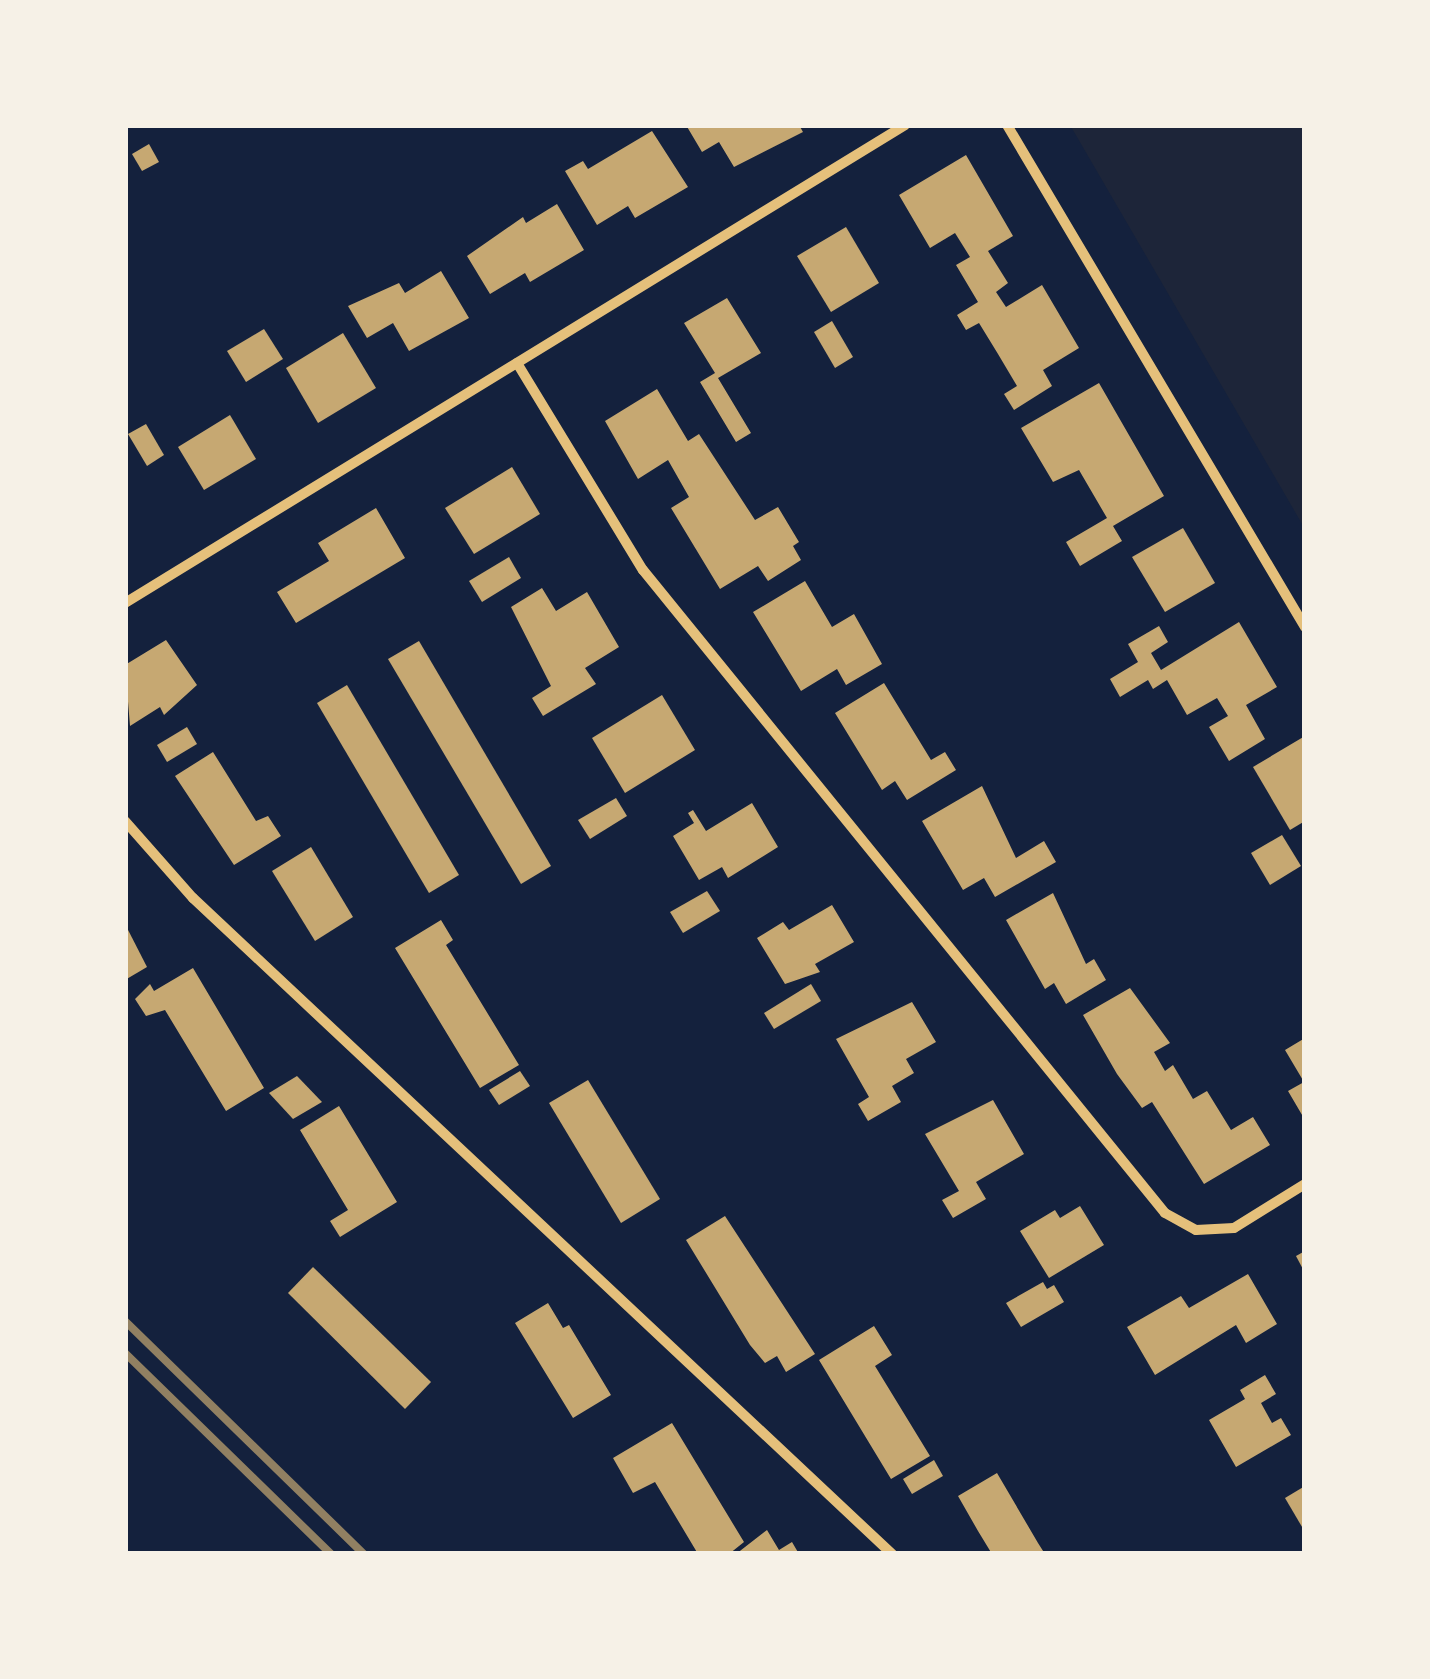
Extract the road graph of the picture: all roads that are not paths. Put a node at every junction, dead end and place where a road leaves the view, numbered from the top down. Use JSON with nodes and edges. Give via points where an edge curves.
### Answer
{"nodes":[{"id":1,"x":905,"y":125,"type":"edge"},
{"id":2,"x":1007,"y":125,"type":"edge"},
{"id":3,"x":517,"y":363,"type":"junction"},
{"id":4,"x":125,"y":603,"type":"edge"},
{"id":5,"x":1305,"y":627,"type":"edge"},
{"id":6,"x":125,"y":821,"type":"edge"},
{"id":7,"x":1305,"y":1184,"type":"edge"},
{"id":8,"x":892,"y":1554,"type":"edge"}],
"edges":[{"from":1,"to":3,"type":"street"},
{"from":2,"to":5,"type":"street"},
{"from":3,"to":4,"type":"street"},
{"from":3,"to":7,"type":"street","via":[[644,570],[1165,1214],[1196,1230],[1234,1228]]},
{"from":6,"to":8,"type":"street","via":[[193,898]]}]}
